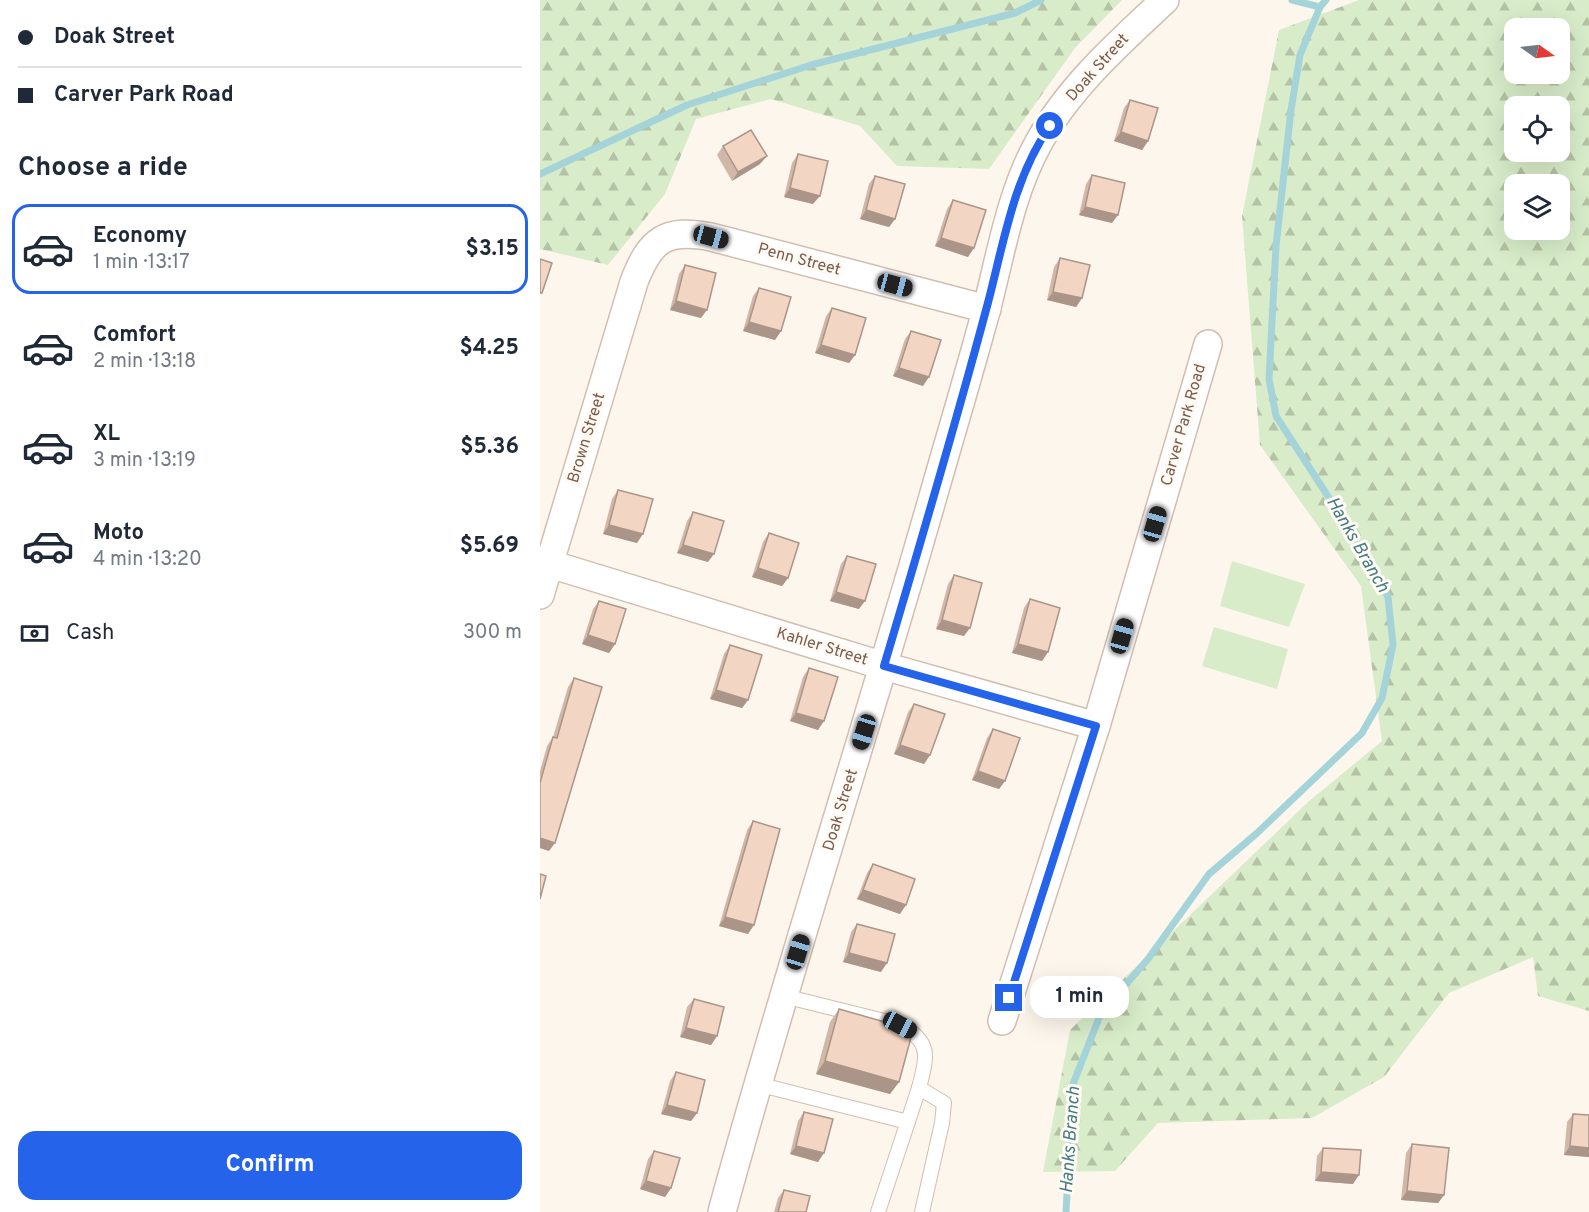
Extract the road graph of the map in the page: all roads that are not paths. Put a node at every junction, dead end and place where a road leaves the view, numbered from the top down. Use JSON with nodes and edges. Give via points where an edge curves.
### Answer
{"nodes":[{"id":1,"x":1165,"y":0,"type":"edge"},
{"id":2,"x":634,"y":282,"type":"joint"},
{"id":3,"x":987,"y":309,"type":"junction"},
{"id":4,"x":1208,"y":344,"type":"dead end"},
{"id":5,"x":550,"y":564,"type":"junction"},
{"id":6,"x":540,"y":595,"type":"edge"},
{"id":7,"x":884,"y":666,"type":"junction"},
{"id":8,"x":1096,"y":726,"type":"junction"},
{"id":9,"x":784,"y":996,"type":"junction"},
{"id":10,"x":1002,"y":1021,"type":"dead end"},
{"id":11,"x":757,"y":1084,"type":"junction"},
{"id":12,"x":920,"y":1088,"type":"junction"},
{"id":13,"x":907,"y":1125,"type":"junction"},
{"id":14,"x":722,"y":1212,"type":"edge"},
{"id":15,"x":878,"y":1212,"type":"edge"},
{"id":16,"x":922,"y":1212,"type":"edge"}],
"edges":[{"from":1,"to":3,"type":"street","name":"Doak Street","via":[[1082,84],[1040,140],[1005,233]]},
{"from":2,"to":3,"type":"street","name":"Penn Street","via":[[649,249],[661,239],[690,233]]},
{"from":2,"to":5,"type":"street","name":"Brown Street"},
{"from":3,"to":7,"type":"street","name":"Doak Street"},
{"from":4,"to":8,"type":"street","name":"Carver Park Road"},
{"from":5,"to":6,"type":"street","name":"Brown Street"},
{"from":5,"to":7,"type":"street","name":"Kahler Street"},
{"from":7,"to":8,"type":"street","name":"Kahler Street"},
{"from":7,"to":9,"type":"street","name":"Doak Street"},
{"from":8,"to":10,"type":"street","name":"Carver Park Road"},
{"from":9,"to":11,"type":"street","name":"Doak Street"},
{"from":9,"to":12,"type":"lane","via":[[900,1025],[914,1032],[927,1056]]},
{"from":11,"to":13,"type":"lane"},
{"from":11,"to":14,"type":"street","name":"Doak Street"},
{"from":12,"to":13,"type":"lane"},
{"from":12,"to":16,"type":"lane","via":[[944,1103]]},
{"from":13,"to":15,"type":"lane"}]}
